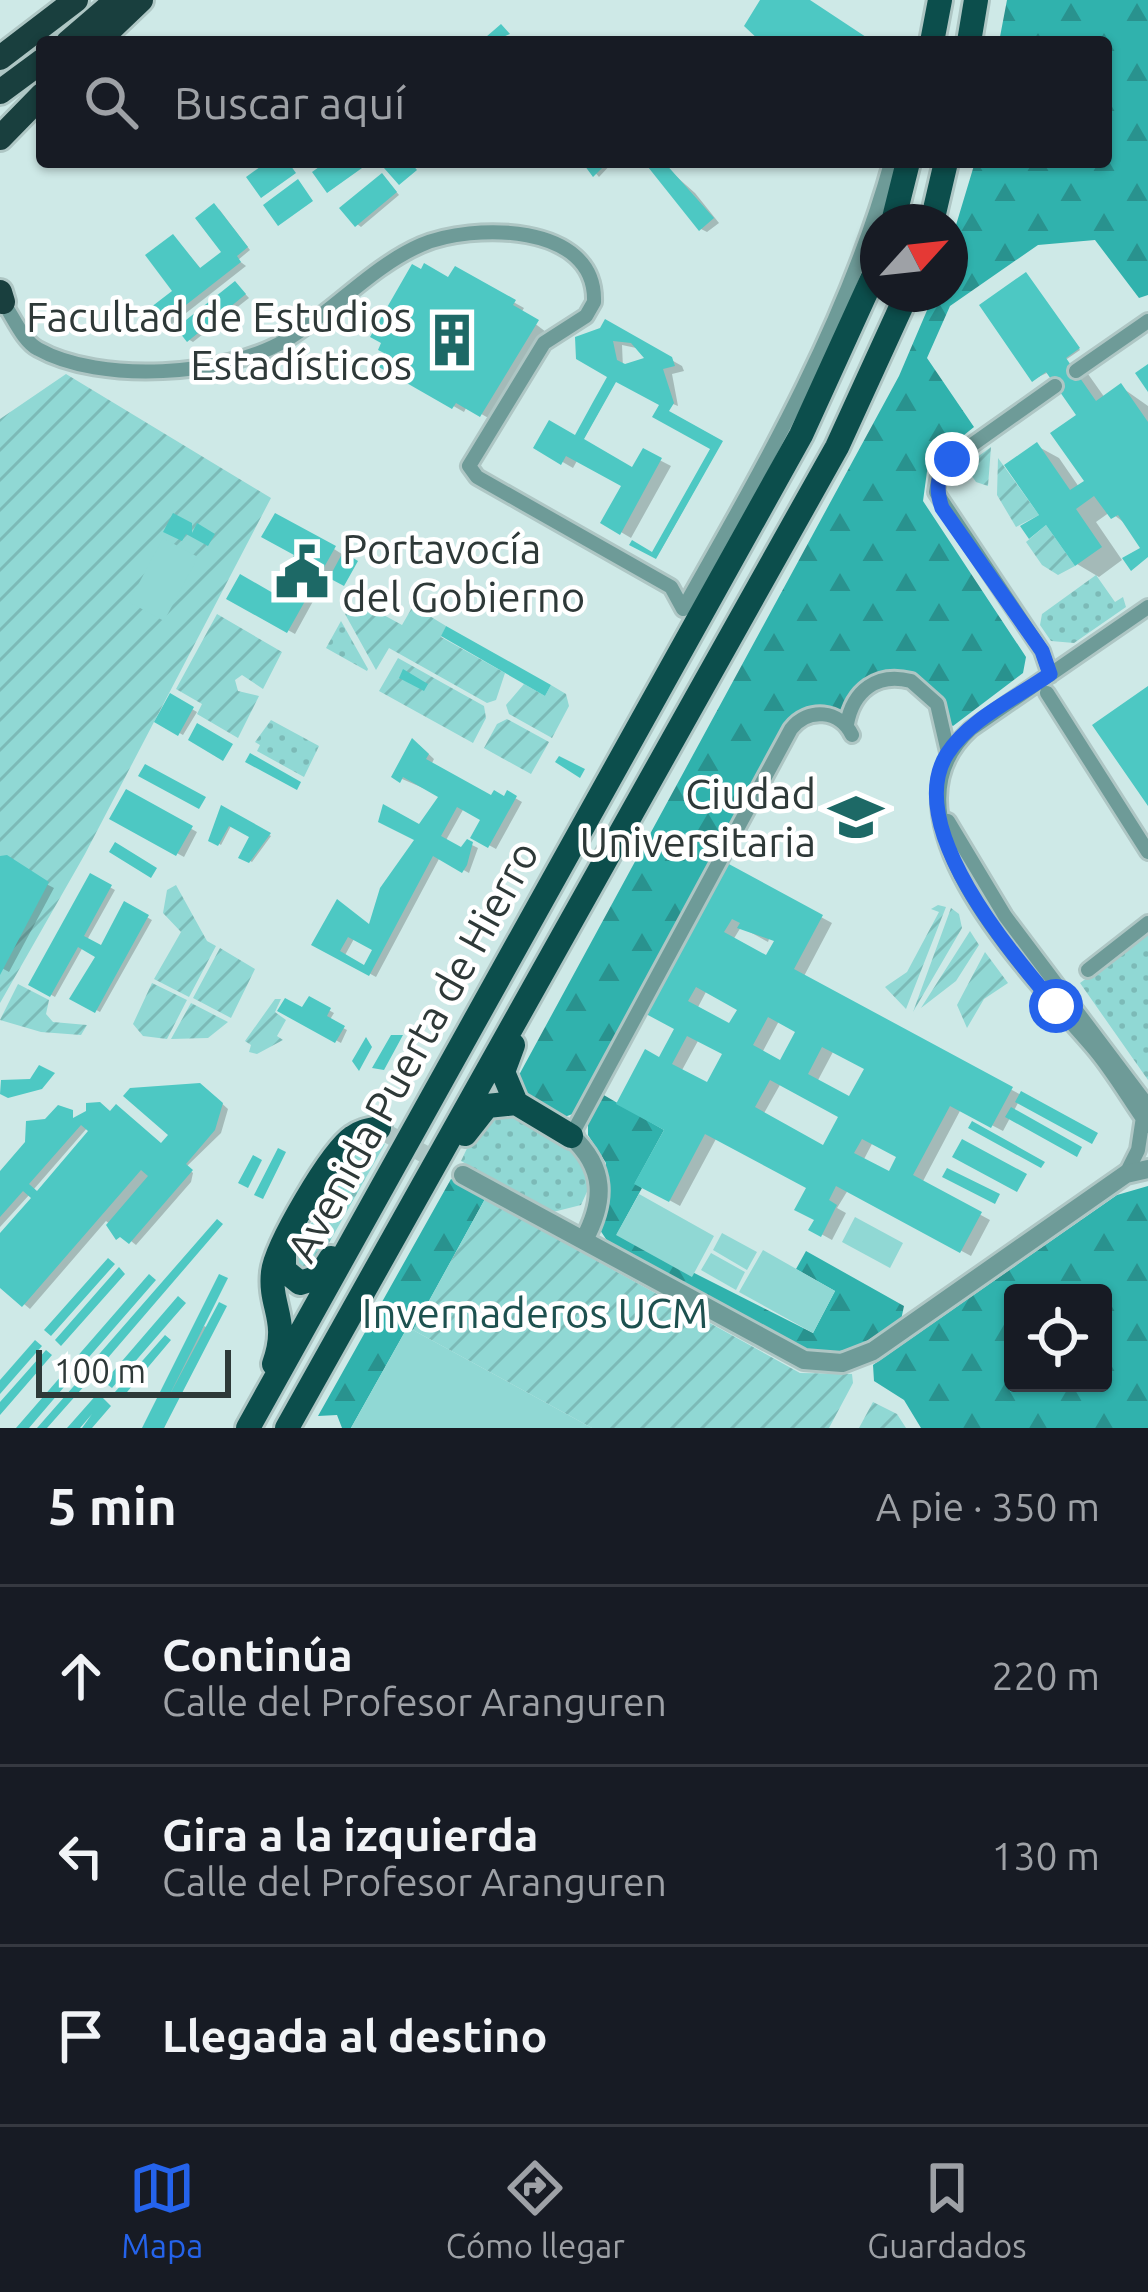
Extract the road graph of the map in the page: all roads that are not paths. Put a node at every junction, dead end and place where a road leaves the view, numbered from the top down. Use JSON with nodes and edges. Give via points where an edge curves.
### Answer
{"nodes":[{"id":1,"x":76,"y":0,"type":"edge"},
{"id":2,"x":117,"y":0,"type":"edge"},
{"id":3,"x":141,"y":0,"type":"edge"},
{"id":4,"x":940,"y":0,"type":"edge"},
{"id":5,"x":976,"y":0,"type":"edge"},
{"id":6,"x":75,"y":36,"type":"edge"},
{"id":7,"x":103,"y":36,"type":"edge"},
{"id":8,"x":933,"y":36,"type":"edge"},
{"id":9,"x":970,"y":36,"type":"edge"},
{"id":10,"x":0,"y":58,"type":"edge"},
{"id":11,"x":36,"y":65,"type":"edge"},
{"id":12,"x":0,"y":92,"type":"edge"},
{"id":13,"x":36,"y":101,"type":"edge"},
{"id":14,"x":0,"y":138,"type":"edge"},
{"id":15,"x":889,"y":168,"type":"edge"},
{"id":16,"x":906,"y":168,"type":"edge"},
{"id":17,"x":945,"y":168,"type":"edge"},
{"id":18,"x":898,"y":204,"type":"edge"},
{"id":19,"x":936,"y":204,"type":"edge"},
{"id":20,"x":1,"y":298,"type":"edge"},
{"id":21,"x":860,"y":305,"type":"edge"},
{"id":22,"x":900,"y":312,"type":"edge"},
{"id":23,"x":1148,"y":321,"type":"edge"},
{"id":24,"x":1076,"y":371,"type":"dead end"},
{"id":25,"x":1054,"y":386,"type":"dead end"},
{"id":26,"x":700,"y":578,"type":"junction"},
{"id":27,"x":677,"y":598,"type":"junction"},
{"id":28,"x":1148,"y":607,"type":"edge"},
{"id":29,"x":1050,"y":674,"type":"junction"},
{"id":30,"x":1047,"y":694,"type":"dead end"},
{"id":31,"x":652,"y":697,"type":"junction"},
{"id":32,"x":948,"y":752,"type":"junction"},
{"id":33,"x":937,"y":790,"type":"junction"},
{"id":34,"x":1148,"y":852,"type":"edge"},
{"id":35,"x":594,"y":883,"type":"junction"},
{"id":36,"x":1148,"y":923,"type":"edge"},
{"id":37,"x":1088,"y":970,"type":"dead end"},
{"id":38,"x":516,"y":1103,"type":"junction"},
{"id":39,"x":1146,"y":1117,"type":"edge"},
{"id":40,"x":376,"y":1126,"type":"dead end"},
{"id":41,"x":571,"y":1136,"type":"junction"},
{"id":42,"x":1148,"y":1169,"type":"edge"},
{"id":43,"x":1126,"y":1174,"type":"junction"},
{"id":44,"x":463,"y":1175,"type":"tunnel mouth"},
{"id":45,"x":375,"y":1201,"type":"junction"},
{"id":46,"x":576,"y":1236,"type":"junction"},
{"id":47,"x":286,"y":1242,"type":"junction"},
{"id":48,"x":363,"y":1292,"type":"junction"},
{"id":49,"x":269,"y":1389,"type":"junction"},
{"id":50,"x":248,"y":1428,"type":"edge"},
{"id":51,"x":287,"y":1428,"type":"edge"}],
"edges":[{"from":1,"to":10,"type":"highway"},
{"from":2,"to":6,"type":"highway"},
{"from":3,"to":7,"type":"highway"},
{"from":4,"to":8,"type":"highway"},
{"from":5,"to":9,"type":"highway"},
{"from":11,"to":12,"type":"highway"},
{"from":13,"to":14,"type":"highway"},
{"from":15,"to":26,"type":"street","via":[[836,320]]},
{"from":16,"to":18,"type":"highway"},
{"from":17,"to":19,"type":"highway"},
{"from":20,"to":27,"type":"street","via":[[33,347],[69,362],[203,367],[282,343],[426,243],[496,231],[556,245],[586,269],[594,302],[544,343],[469,466]]},
{"from":21,"to":31,"type":"highway","name":"Avenida Puerta de Hierro","via":[[800,435]]},
{"from":22,"to":35,"type":"highway","name":"Avenida Puerta de Hierro","via":[[837,447]]},
{"from":23,"to":24,"type":"street"},
{"from":25,"to":29,"type":"street","via":[[952,459],[936,492]]},
{"from":26,"to":27,"type":"street"},
{"from":26,"to":27,"type":"street"},
{"from":27,"to":31,"type":"highway"},
{"from":28,"to":29,"type":"street"},
{"from":29,"to":32,"type":"street"},
{"from":30,"to":34,"type":"street"},
{"from":31,"to":45,"type":"highway","name":"Avenida Puerta de Hierro"},
{"from":32,"to":33,"type":"street"},
{"from":32,"to":41,"type":"street","via":[[937,704],[911,681],[874,682],[856,698],[849,730],[815,714],[791,729]]},
{"from":33,"to":39,"type":"street","via":[[1005,916],[1136,1090]]},
{"from":33,"to":39,"type":"street","via":[[943,828],[979,906]]},
{"from":35,"to":38,"type":"highway","via":[[504,1064]]},
{"from":35,"to":48,"type":"highway","name":"Avenida Puerta de Hierro"},
{"from":36,"to":37,"type":"street"},
{"from":38,"to":41,"type":"highway"},
{"from":38,"to":48,"type":"highway","via":[[492,1104],[473,1118],[400,1249]]},
{"from":39,"to":43,"type":"street"},
{"from":40,"to":47,"type":"highway","via":[[352,1137],[329,1164]]},
{"from":41,"to":46,"type":"street","via":[[598,1174]]},
{"from":42,"to":43,"type":"street"},
{"from":43,"to":46,"type":"street","via":[[873,1351],[842,1363],[805,1360]]},
{"from":44,"to":46,"type":"street"},
{"from":45,"to":47,"type":"highway","via":[[312,1282],[295,1282],[284,1270]]},
{"from":45,"to":49,"type":"highway","name":"Avenida Puerta de Hierro"},
{"from":47,"to":49,"type":"highway","via":[[273,1270],[283,1325]]},
{"from":48,"to":51,"type":"highway","name":"Avenida Puerta de Hierro"},
{"from":49,"to":50,"type":"highway","name":"Avenida Puerta de Hierro"}]}
